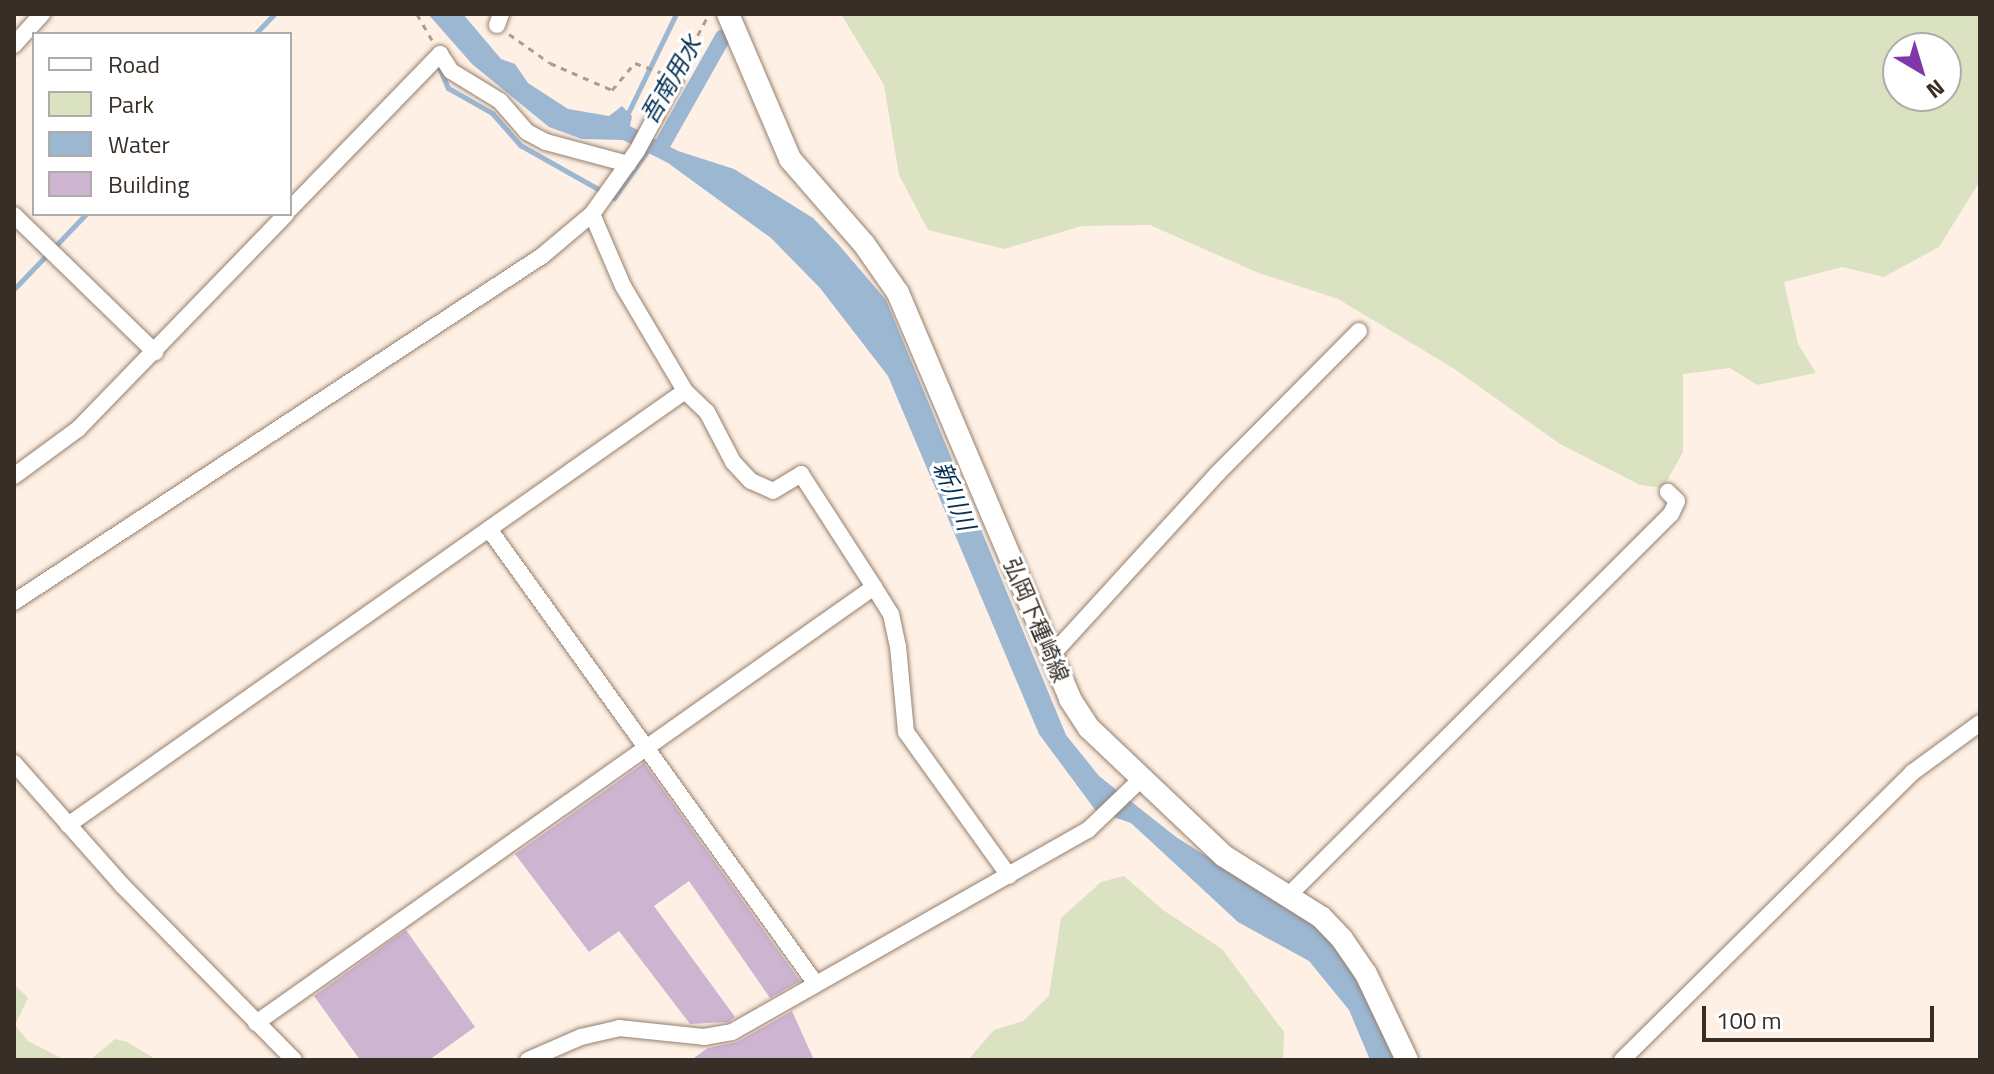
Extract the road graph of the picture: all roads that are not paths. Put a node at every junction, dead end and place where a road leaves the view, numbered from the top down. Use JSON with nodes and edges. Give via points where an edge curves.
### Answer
{"nodes":[{"id":1,"x":42,"y":14,"type":"edge"},
{"id":2,"x":728,"y":14,"type":"edge"},
{"id":3,"x":14,"y":45,"type":"edge"},
{"id":4,"x":675,"y":80,"type":"road end"},
{"id":5,"x":633,"y":157,"type":"junction"},
{"id":6,"x":292,"y":207,"type":"edge"},
{"id":7,"x":592,"y":214,"type":"junction"},
{"id":8,"x":14,"y":215,"type":"edge"},
{"id":9,"x":284,"y":216,"type":"edge"},
{"id":10,"x":1359,"y":331,"type":"dead end"},
{"id":11,"x":155,"y":352,"type":"junction"},
{"id":12,"x":685,"y":391,"type":"junction"},
{"id":13,"x":14,"y":476,"type":"edge"},
{"id":14,"x":1668,"y":492,"type":"dead end"},
{"id":15,"x":489,"y":529,"type":"junction"},
{"id":16,"x":874,"y":587,"type":"junction"},
{"id":17,"x":14,"y":602,"type":"edge"},
{"id":18,"x":1050,"y":657,"type":"junction"},
{"id":19,"x":1980,"y":723,"type":"edge"},
{"id":20,"x":646,"y":746,"type":"junction"},
{"id":21,"x":14,"y":763,"type":"edge"},
{"id":22,"x":1138,"y":784,"type":"junction"},
{"id":23,"x":68,"y":825,"type":"junction"},
{"id":24,"x":1009,"y":876,"type":"junction"},
{"id":25,"x":1288,"y":896,"type":"junction"},
{"id":26,"x":816,"y":984,"type":"junction"},
{"id":27,"x":256,"y":1023,"type":"junction"},
{"id":28,"x":294,"y":1060,"type":"edge"},
{"id":29,"x":528,"y":1060,"type":"edge"},
{"id":30,"x":1407,"y":1060,"type":"edge"},
{"id":31,"x":1622,"y":1060,"type":"edge"}],
"edges":[{"from":1,"to":3,"type":"street"},
{"from":2,"to":18,"type":"main road","name":"弘岡下種崎線","via":[[790,159],[864,244],[898,293]]},
{"from":4,"to":5,"type":"street"},
{"from":5,"to":6,"type":"street","via":[[546,142],[527,132],[500,101],[451,71],[440,54]]},
{"from":5,"to":7,"type":"street"},
{"from":7,"to":12,"type":"street","via":[[623,286]]},
{"from":7,"to":17,"type":"street","via":[[542,256]]},
{"from":8,"to":11,"type":"street"},
{"from":9,"to":11,"type":"street"},
{"from":10,"to":18,"type":"street"},
{"from":11,"to":13,"type":"street","via":[[78,429]]},
{"from":12,"to":15,"type":"street"},
{"from":12,"to":16,"type":"street","via":[[707,412],[733,462],[751,481],[773,491],[801,474]]},
{"from":14,"to":25,"type":"street","via":[[1677,501],[1671,514]]},
{"from":15,"to":20,"type":"street"},
{"from":15,"to":23,"type":"street"},
{"from":16,"to":20,"type":"street"},
{"from":16,"to":24,"type":"street","via":[[891,614],[906,732]]},
{"from":18,"to":22,"type":"main road","name":"弘岡下種崎線","via":[[1089,728]]},
{"from":19,"to":31,"type":"street","via":[[1913,772]]},
{"from":20,"to":26,"type":"street"},
{"from":20,"to":27,"type":"street"},
{"from":21,"to":23,"type":"street"},
{"from":22,"to":24,"type":"street","via":[[1101,822]]},
{"from":22,"to":25,"type":"main road","name":"弘岡下種崎線","via":[[1224,856]]},
{"from":23,"to":27,"type":"street"},
{"from":24,"to":26,"type":"street"},
{"from":25,"to":30,"type":"main road","name":"弘岡下種崎線","via":[[1342,939],[1372,985]]},
{"from":26,"to":29,"type":"street","via":[[732,1032],[704,1037],[619,1028],[581,1037]]},
{"from":27,"to":28,"type":"street"}]}
